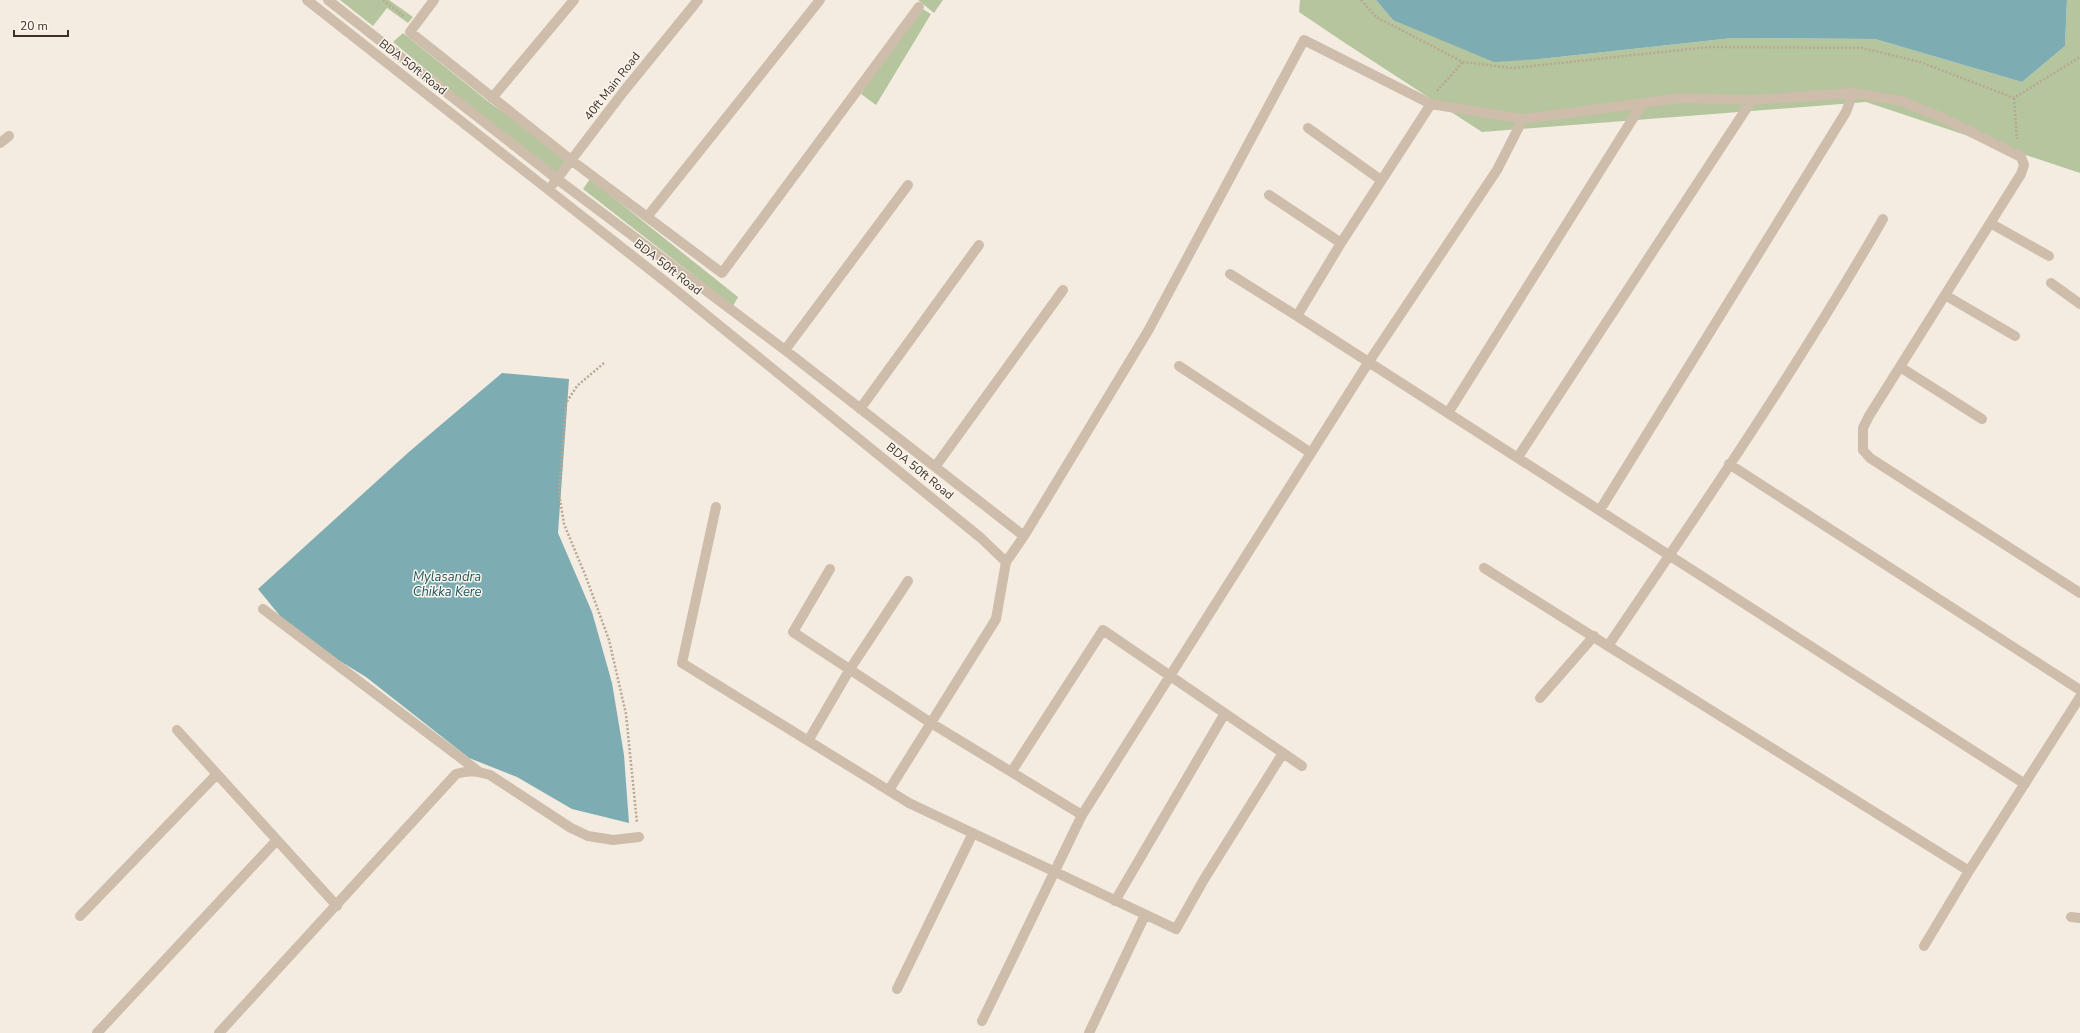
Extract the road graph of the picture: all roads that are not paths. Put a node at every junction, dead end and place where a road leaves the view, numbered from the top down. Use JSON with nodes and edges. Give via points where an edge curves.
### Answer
{"nodes":[{"id":1,"x":307,"y":0,"type":"edge"},
{"id":2,"x":328,"y":0,"type":"edge"},
{"id":3,"x":434,"y":0,"type":"edge"},
{"id":4,"x":574,"y":0,"type":"edge"},
{"id":5,"x":698,"y":0,"type":"edge"},
{"id":6,"x":820,"y":0,"type":"edge"},
{"id":7,"x":919,"y":7,"type":"dead end"},
{"id":8,"x":1853,"y":93,"type":"junction"},
{"id":9,"x":492,"y":98,"type":"junction"},
{"id":10,"x":1752,"y":100,"type":"junction"},
{"id":11,"x":1429,"y":103,"type":"junction"},
{"id":12,"x":1642,"y":104,"type":"junction"},
{"id":13,"x":1522,"y":119,"type":"junction"},
{"id":14,"x":1308,"y":128,"type":"dead end"},
{"id":15,"x":9,"y":136,"type":"dead end"},
{"id":16,"x":0,"y":143,"type":"edge"},
{"id":17,"x":571,"y":160,"type":"junction"},
{"id":18,"x":556,"y":179,"type":"junction"},
{"id":19,"x":1382,"y":180,"type":"junction"},
{"id":20,"x":908,"y":185,"type":"dead end"},
{"id":21,"x":549,"y":190,"type":"junction"},
{"id":22,"x":1269,"y":195,"type":"dead end"},
{"id":23,"x":647,"y":217,"type":"junction"},
{"id":24,"x":1883,"y":219,"type":"dead end"},
{"id":25,"x":1990,"y":223,"type":"junction"},
{"id":26,"x":1341,"y":243,"type":"junction"},
{"id":27,"x":979,"y":245,"type":"dead end"},
{"id":28,"x":2049,"y":256,"type":"dead end"},
{"id":29,"x":1230,"y":274,"type":"dead end"},
{"id":30,"x":2051,"y":283,"type":"dead end"},
{"id":31,"x":1063,"y":290,"type":"dead end"},
{"id":32,"x":1945,"y":295,"type":"junction"},
{"id":33,"x":2080,"y":304,"type":"edge"},
{"id":34,"x":1296,"y":316,"type":"junction"},
{"id":35,"x":2015,"y":336,"type":"dead end"},
{"id":36,"x":785,"y":350,"type":"junction"},
{"id":37,"x":1368,"y":363,"type":"junction"},
{"id":38,"x":1178,"y":366,"type":"dead end"},
{"id":39,"x":1900,"y":367,"type":"junction"},
{"id":40,"x":860,"y":409,"type":"junction"},
{"id":41,"x":1448,"y":414,"type":"junction"},
{"id":42,"x":1982,"y":418,"type":"dead end"},
{"id":43,"x":1311,"y":453,"type":"junction"},
{"id":44,"x":1518,"y":457,"type":"junction"},
{"id":45,"x":1729,"y":464,"type":"junction"},
{"id":46,"x":936,"y":467,"type":"junction"},
{"id":47,"x":716,"y":507,"type":"dead end"},
{"id":48,"x":1600,"y":510,"type":"junction"},
{"id":49,"x":1024,"y":536,"type":"junction"},
{"id":50,"x":1670,"y":554,"type":"junction"},
{"id":51,"x":1006,"y":562,"type":"junction"},
{"id":52,"x":1484,"y":568,"type":"dead end"},
{"id":53,"x":830,"y":569,"type":"dead end"},
{"id":54,"x":908,"y":581,"type":"dead end"},
{"id":55,"x":2080,"y":594,"type":"edge"},
{"id":56,"x":263,"y":609,"type":"dead end"},
{"id":57,"x":1594,"y":636,"type":"junction"},
{"id":58,"x":1608,"y":646,"type":"junction"},
{"id":59,"x":850,"y":669,"type":"junction"},
{"id":60,"x":1170,"y":675,"type":"junction"},
{"id":61,"x":2080,"y":690,"type":"edge"},
{"id":62,"x":2080,"y":697,"type":"edge"},
{"id":63,"x":1540,"y":698,"type":"dead end"},
{"id":64,"x":1225,"y":713,"type":"junction"},
{"id":65,"x":932,"y":723,"type":"junction"},
{"id":66,"x":177,"y":730,"type":"dead end"},
{"id":67,"x":808,"y":741,"type":"junction"},
{"id":68,"x":1283,"y":753,"type":"junction"},
{"id":69,"x":1302,"y":766,"type":"dead end"},
{"id":70,"x":478,"y":771,"type":"junction"},
{"id":71,"x":1012,"y":771,"type":"junction"},
{"id":72,"x":217,"y":774,"type":"junction"},
{"id":73,"x":2025,"y":784,"type":"junction"},
{"id":74,"x":889,"y":790,"type":"junction"},
{"id":75,"x":1082,"y":815,"type":"junction"},
{"id":76,"x":973,"y":833,"type":"junction"},
{"id":77,"x":639,"y":837,"type":"road end"},
{"id":78,"x":276,"y":840,"type":"junction"},
{"id":79,"x":1054,"y":871,"type":"junction"},
{"id":80,"x":1969,"y":872,"type":"junction"},
{"id":81,"x":1115,"y":901,"type":"junction"},
{"id":82,"x":337,"y":906,"type":"junction"},
{"id":83,"x":1145,"y":915,"type":"junction"},
{"id":84,"x":80,"y":916,"type":"dead end"},
{"id":85,"x":1924,"y":946,"type":"dead end"},
{"id":86,"x":896,"y":989,"type":"dead end"},
{"id":87,"x":982,"y":1021,"type":"dead end"},
{"id":88,"x":97,"y":1033,"type":"edge"},
{"id":89,"x":219,"y":1033,"type":"edge"},
{"id":90,"x":1089,"y":1033,"type":"edge"}],
"edges":[{"from":1,"to":21,"type":"street","name":"BDA 50ft Road"},
{"from":2,"to":18,"type":"street","name":"BDA 50ft Road"},
{"from":3,"to":9,"type":"street","via":[[410,32]]},
{"from":4,"to":9,"type":"street"},
{"from":5,"to":17,"type":"street","name":"40ft Main Road"},
{"from":6,"to":23,"type":"street"},
{"from":7,"to":23,"type":"street","via":[[722,273]]},
{"from":8,"to":10,"type":"street"},
{"from":8,"to":25,"type":"street","via":[[1901,101],[1943,118],[2021,157],[2024,165],[2021,174]]},
{"from":8,"to":48,"type":"street","via":[[1846,112]]},
{"from":9,"to":17,"type":"street"},
{"from":10,"to":12,"type":"street","via":[[1681,98]]},
{"from":10,"to":44,"type":"street"},
{"from":11,"to":13,"type":"street"},
{"from":11,"to":19,"type":"street"},
{"from":11,"to":49,"type":"street","via":[[1304,40],[1148,331]]},
{"from":12,"to":13,"type":"street"},
{"from":12,"to":41,"type":"street"},
{"from":13,"to":37,"type":"street","via":[[1497,170]]},
{"from":14,"to":19,"type":"street"},
{"from":15,"to":16,"type":"street"},
{"from":17,"to":18,"type":"street","name":"40ft Main Road"},
{"from":17,"to":23,"type":"street"},
{"from":18,"to":21,"type":"street","name":"40ft Main Road"},
{"from":18,"to":36,"type":"street","name":"BDA 50ft Road"},
{"from":19,"to":26,"type":"street"},
{"from":20,"to":36,"type":"street"},
{"from":21,"to":51,"type":"street","name":"BDA 50ft Road","via":[[981,538]]},
{"from":22,"to":26,"type":"street"},
{"from":24,"to":45,"type":"street"},
{"from":25,"to":28,"type":"street"},
{"from":25,"to":32,"type":"street"},
{"from":26,"to":34,"type":"street"},
{"from":27,"to":40,"type":"street"},
{"from":29,"to":34,"type":"street"},
{"from":30,"to":33,"type":"street"},
{"from":31,"to":46,"type":"street"},
{"from":32,"to":35,"type":"street"},
{"from":32,"to":39,"type":"street"},
{"from":34,"to":37,"type":"street"},
{"from":36,"to":40,"type":"street","name":"BDA 50ft Road"},
{"from":37,"to":41,"type":"street"},
{"from":37,"to":43,"type":"street"},
{"from":38,"to":43,"type":"street"},
{"from":39,"to":42,"type":"street"},
{"from":39,"to":55,"type":"street","via":[[1863,428],[1863,450],[1870,458]]},
{"from":40,"to":46,"type":"street","name":"BDA 50ft Road"},
{"from":41,"to":44,"type":"street"},
{"from":43,"to":60,"type":"street"},
{"from":44,"to":48,"type":"street"},
{"from":45,"to":50,"type":"street"},
{"from":45,"to":61,"type":"street"},
{"from":46,"to":49,"type":"street","name":"BDA 50ft Road"},
{"from":47,"to":67,"type":"street","via":[[682,663]]},
{"from":48,"to":50,"type":"street"},
{"from":49,"to":51,"type":"street"},
{"from":50,"to":58,"type":"street"},
{"from":50,"to":73,"type":"street"},
{"from":51,"to":65,"type":"street","via":[[996,619]]},
{"from":52,"to":57,"type":"street"},
{"from":53,"to":59,"type":"street","via":[[793,632]]},
{"from":54,"to":59,"type":"street"},
{"from":56,"to":70,"type":"street"},
{"from":57,"to":58,"type":"street"},
{"from":57,"to":63,"type":"street"},
{"from":58,"to":80,"type":"street"},
{"from":59,"to":65,"type":"street"},
{"from":59,"to":67,"type":"street"},
{"from":60,"to":64,"type":"street"},
{"from":60,"to":71,"type":"street","via":[[1103,630]]},
{"from":60,"to":75,"type":"street"},
{"from":62,"to":73,"type":"street"},
{"from":64,"to":68,"type":"street"},
{"from":64,"to":81,"type":"street"},
{"from":65,"to":71,"type":"street"},
{"from":65,"to":74,"type":"street"},
{"from":66,"to":72,"type":"street"},
{"from":67,"to":74,"type":"street"},
{"from":68,"to":69,"type":"street"},
{"from":68,"to":83,"type":"street","via":[[1176,929]]},
{"from":70,"to":77,"type":"street","via":[[490,775],[570,828],[588,836],[613,840]]},
{"from":70,"to":82,"type":"street","via":[[468,770],[456,774]]},
{"from":71,"to":75,"type":"street"},
{"from":72,"to":78,"type":"street"},
{"from":72,"to":84,"type":"street"},
{"from":73,"to":80,"type":"street"},
{"from":74,"to":76,"type":"street","via":[[909,803]]},
{"from":75,"to":79,"type":"street"},
{"from":76,"to":79,"type":"street"},
{"from":76,"to":86,"type":"street"},
{"from":78,"to":82,"type":"street"},
{"from":78,"to":88,"type":"street"},
{"from":79,"to":81,"type":"street"},
{"from":79,"to":87,"type":"street"},
{"from":80,"to":85,"type":"street"},
{"from":81,"to":83,"type":"street"},
{"from":82,"to":89,"type":"street"},
{"from":83,"to":90,"type":"street"}]}
